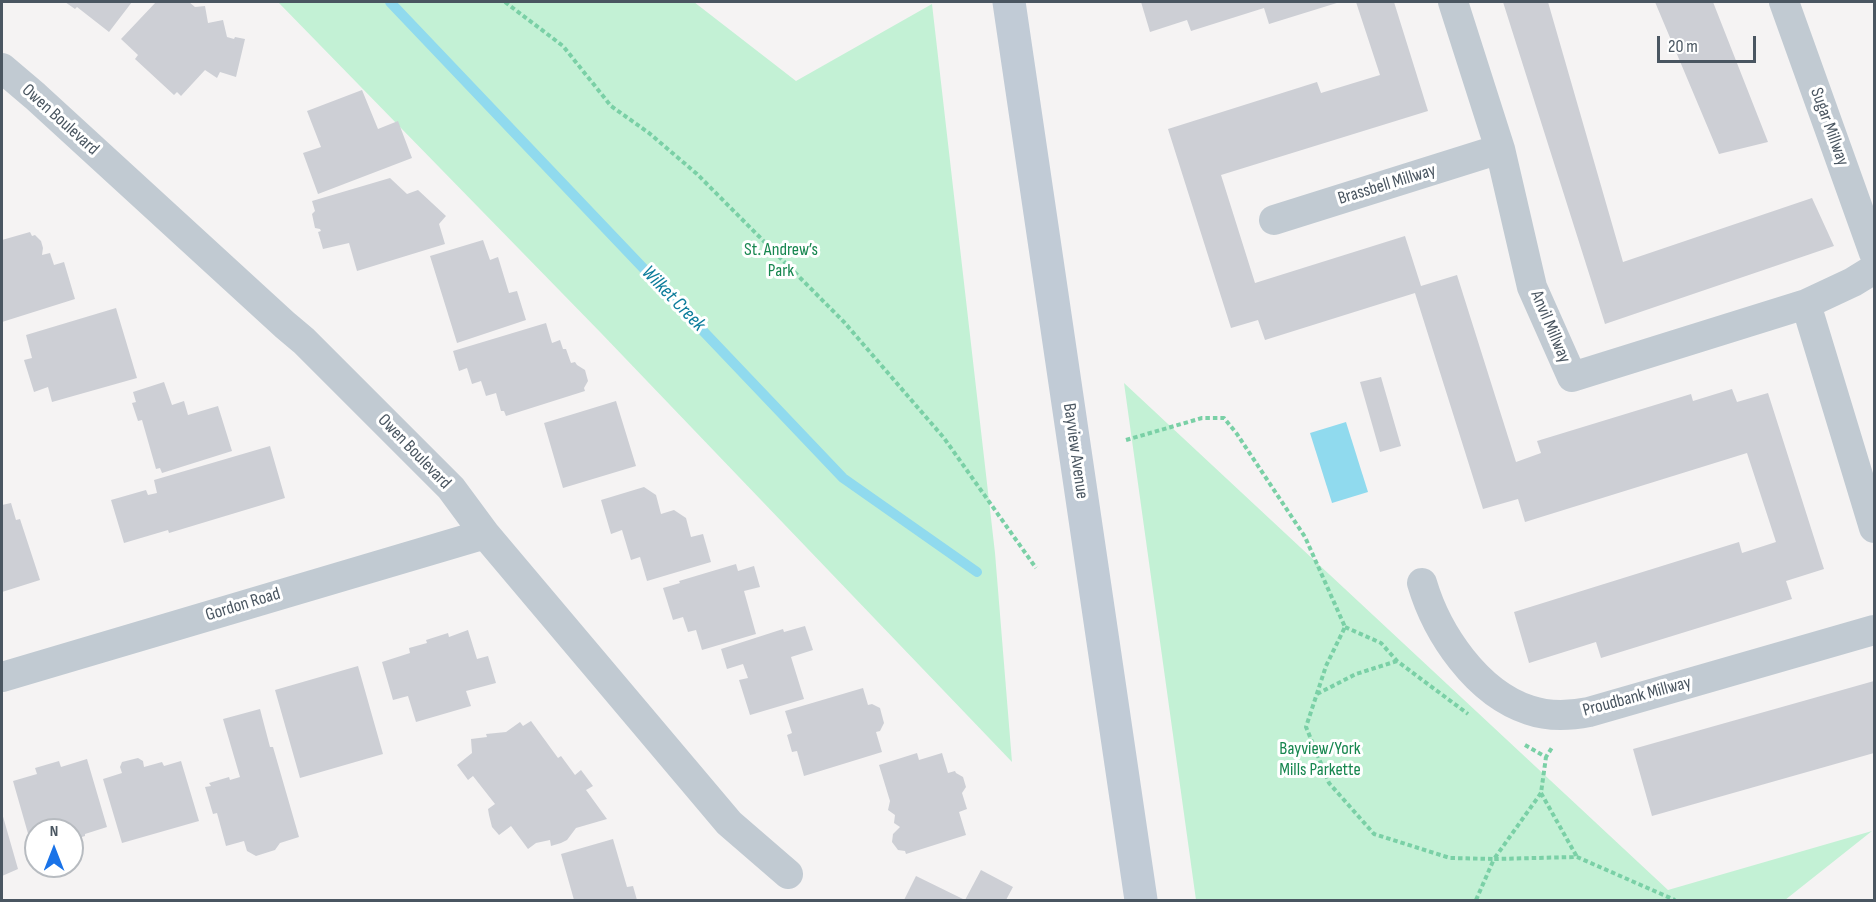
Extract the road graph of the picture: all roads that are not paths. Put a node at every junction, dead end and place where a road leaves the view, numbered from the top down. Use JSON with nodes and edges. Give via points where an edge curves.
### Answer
{"nodes":[{"id":1,"x":1009,"y":2,"type":"edge"},
{"id":2,"x":1453,"y":2,"type":"edge"},
{"id":3,"x":1784,"y":2,"type":"edge"},
{"id":4,"x":2,"y":68,"type":"edge"},
{"id":5,"x":1500,"y":149,"type":"junction"},
{"id":6,"x":1274,"y":220,"type":"dead end"},
{"id":7,"x":1875,"y":253,"type":"edge"},
{"id":8,"x":1875,"y":269,"type":"edge"},
{"id":9,"x":1806,"y":304,"type":"junction"},
{"id":10,"x":1875,"y":528,"type":"edge"},
{"id":11,"x":485,"y":534,"type":"junction"},
{"id":12,"x":1422,"y":584,"type":"dead end"},
{"id":13,"x":1875,"y":630,"type":"edge"},
{"id":14,"x":2,"y":677,"type":"edge"},
{"id":15,"x":788,"y":873,"type":"dead end"},
{"id":16,"x":1141,"y":900,"type":"edge"}],
"edges":[{"from":1,"to":16,"type":"main road","name":"Bayview Avenue"},
{"from":2,"to":5,"type":"street","name":"Anvil Millway"},
{"from":3,"to":7,"type":"street","name":"Sugar Millway"},
{"from":4,"to":11,"type":"street","name":"Owen Boulevard","via":[[304,341],[451,488]]},
{"from":5,"to":6,"type":"street","name":"Brassbell Millway"},
{"from":5,"to":9,"type":"street","name":"Anvil Millway","via":[[1532,287],[1572,377]]},
{"from":8,"to":9,"type":"street","name":"Anvil Millway"},
{"from":9,"to":10,"type":"street"},
{"from":11,"to":14,"type":"street","name":"Gordon Road"},
{"from":11,"to":15,"type":"street","name":"Owen Boulevard","via":[[729,823]]},
{"from":12,"to":13,"type":"street","name":"Proudbank Millway","via":[[1450,644],[1472,670],[1508,700],[1547,714],[1589,712]]}]}
